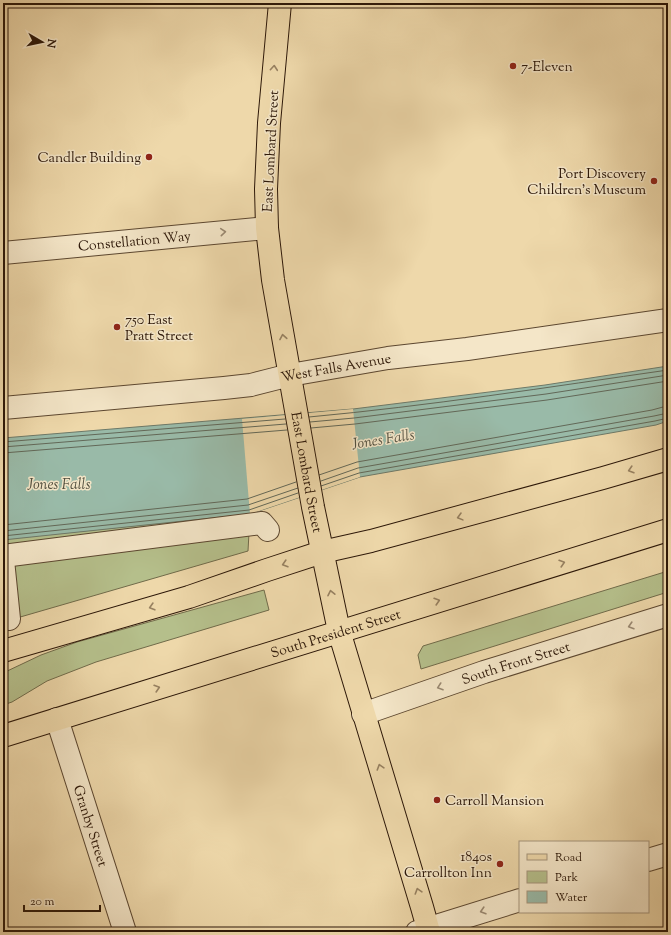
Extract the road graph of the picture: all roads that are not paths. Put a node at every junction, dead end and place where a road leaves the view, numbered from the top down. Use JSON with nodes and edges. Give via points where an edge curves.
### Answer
{"nodes":[{"id":1,"x":280,"y":3,"type":"edge"},
{"id":2,"x":267,"y":228,"type":"junction"},
{"id":3,"x":3,"y":253,"type":"edge"},
{"id":4,"x":668,"y":320,"type":"edge"},
{"id":5,"x":290,"y":376,"type":"junction"},
{"id":6,"x":3,"y":408,"type":"edge"},
{"id":7,"x":668,"y":459,"type":"edge"},
{"id":8,"x":268,"y":530,"type":"dead end"},
{"id":9,"x":668,"y":530,"type":"edge"},
{"id":10,"x":322,"y":552,"type":"junction"},
{"id":11,"x":3,"y":556,"type":"edge"},
{"id":12,"x":3,"y":560,"type":"edge"},
{"id":13,"x":668,"y":615,"type":"edge"},
{"id":14,"x":9,"y":619,"type":"dead end"},
{"id":15,"x":338,"y":631,"type":"junction"},
{"id":16,"x":3,"y":651,"type":"edge"},
{"id":17,"x":363,"y":714,"type":"junction"},
{"id":18,"x":57,"y":719,"type":"junction"},
{"id":19,"x":3,"y":736,"type":"edge"},
{"id":20,"x":668,"y":854,"type":"edge"},
{"id":21,"x":649,"y":860,"type":"edge"},
{"id":22,"x":519,"y":900,"type":"edge"},
{"id":23,"x":427,"y":931,"type":"edge"},
{"id":24,"x":125,"y":932,"type":"edge"}],
"edges":[{"from":2,"to":1,"type":"main road","name":"East Lombard Street","one_way":true,"via":[[266,163]]},
{"from":3,"to":2,"type":"street","name":"Constellation Way","one_way":true},
{"from":5,"to":2,"type":"main road","name":"East Lombard Street","one_way":true,"via":[[273,280]]},
{"from":4,"to":5,"type":"street","name":"West Falls Avenue","via":[[388,358]]},
{"from":5,"to":6,"type":"street","name":"West Falls Avenue","via":[[224,388]]},
{"from":5,"to":10,"type":"main road","name":"East Lombard Street"},
{"from":7,"to":10,"type":"main road","one_way":true,"via":[[371,541]]},
{"from":8,"to":11,"type":"street","via":[[262,523]]},
{"from":15,"to":9,"type":"main road","name":"South President Street","one_way":true},
{"from":15,"to":10,"type":"main road","name":"East Lombard Street","one_way":true},
{"from":10,"to":16,"type":"main road","one_way":true,"via":[[189,596]]},
{"from":12,"to":14,"type":"street"},
{"from":13,"to":17,"type":"street","name":"South Front Street","one_way":true,"via":[[484,672]]},
{"from":15,"to":17,"type":"main road","name":"East Lombard Street"},
{"from":18,"to":15,"type":"main road","name":"South President Street","one_way":true},
{"from":23,"to":17,"type":"main road","name":"East Lombard Street","one_way":true},
{"from":18,"to":19,"type":"main road","name":"South President Street"},
{"from":18,"to":24,"type":"street","name":"Granby Street"},
{"from":20,"to":21,"type":"street"},
{"from":22,"to":23,"type":"street","one_way":true}]}
